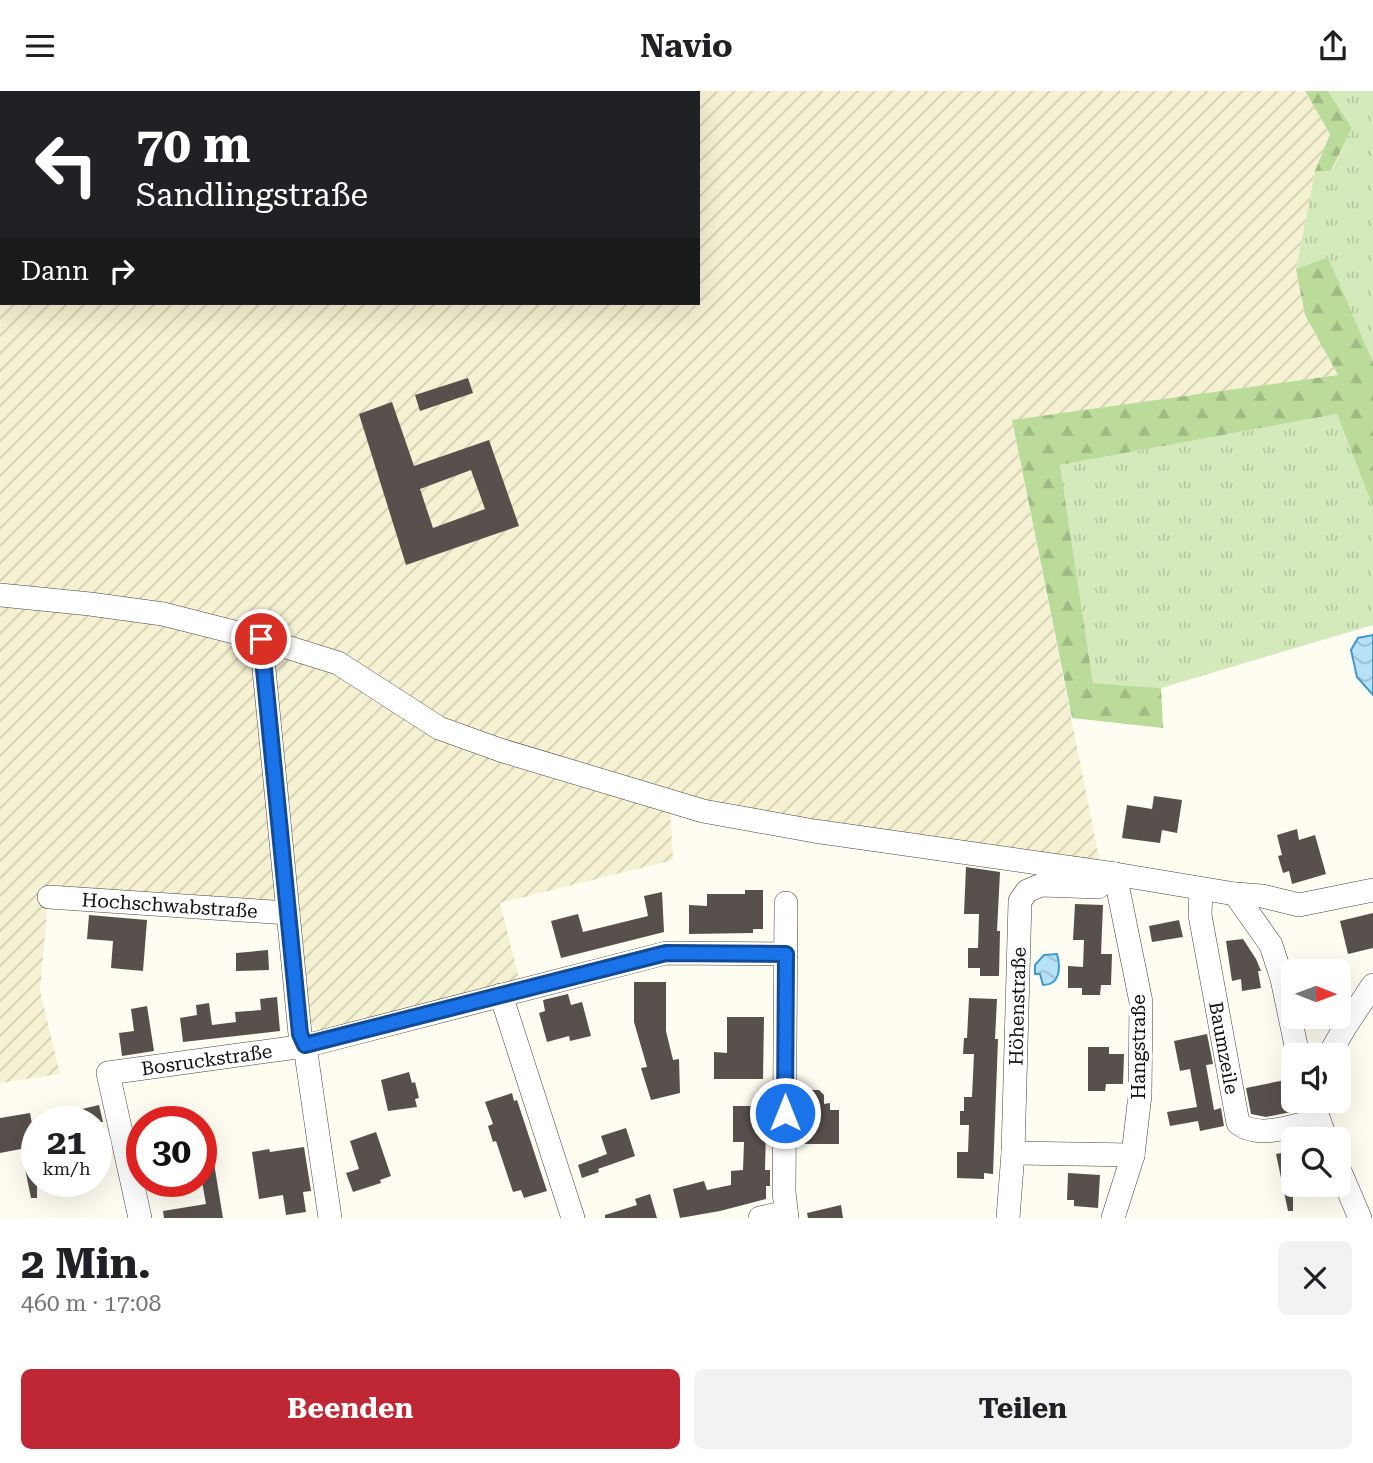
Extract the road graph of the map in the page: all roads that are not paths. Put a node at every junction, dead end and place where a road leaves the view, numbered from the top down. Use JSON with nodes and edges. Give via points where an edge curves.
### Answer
{"nodes":[{"id":1,"x":0,"y":595,"type":"edge"},
{"id":2,"x":261,"y":639,"type":"junction"},
{"id":3,"x":1115,"y":874,"type":"junction"},
{"id":4,"x":1201,"y":890,"type":"junction"},
{"id":5,"x":1373,"y":890,"type":"edge"},
{"id":6,"x":1236,"y":894,"type":"junction"},
{"id":7,"x":49,"y":897,"type":"dead end"},
{"id":8,"x":786,"y":903,"type":"dead end"},
{"id":9,"x":288,"y":913,"type":"junction"},
{"id":10,"x":786,"y":954,"type":"junction"},
{"id":11,"x":1373,"y":985,"type":"edge"},
{"id":12,"x":501,"y":995,"type":"junction"},
{"id":13,"x":1295,"y":1043,"type":"edge"},
{"id":14,"x":1336,"y":1043,"type":"edge"},
{"id":15,"x":305,"y":1045,"type":"junction"},
{"id":16,"x":1319,"y":1120,"type":"edge"},
{"id":17,"x":1013,"y":1153,"type":"junction"},
{"id":18,"x":1133,"y":1155,"type":"junction"},
{"id":19,"x":1351,"y":1197,"type":"edge"},
{"id":20,"x":787,"y":1215,"type":"edge"},
{"id":21,"x":140,"y":1218,"type":"edge"},
{"id":22,"x":330,"y":1218,"type":"edge"},
{"id":23,"x":573,"y":1218,"type":"edge"},
{"id":24,"x":760,"y":1218,"type":"edge"},
{"id":25,"x":1008,"y":1218,"type":"edge"},
{"id":26,"x":1113,"y":1218,"type":"edge"},
{"id":27,"x":1360,"y":1218,"type":"edge"}],
"edges":[{"from":1,"to":2,"type":"street","via":[[163,614]]},
{"from":2,"to":3,"type":"street","via":[[338,663],[439,728],[703,811]]},
{"from":2,"to":9,"type":"street"},
{"from":3,"to":4,"type":"street"},
{"from":3,"to":17,"type":"street","name":"Höhenstraße","via":[[1098,887],[1041,885],[1027,891],[1020,901]]},
{"from":3,"to":18,"type":"street","name":"Hangstraße","via":[[1141,1002],[1140,1095]]},
{"from":4,"to":6,"type":"street"},
{"from":4,"to":16,"type":"street","name":"Baumzeile","via":[[1200,915],[1238,1123],[1260,1131]]},
{"from":5,"to":6,"type":"street","via":[[1305,905]]},
{"from":6,"to":13,"type":"street","via":[[1271,945]]},
{"from":7,"to":9,"type":"street","name":"Hochschwabstraße"},
{"from":8,"to":10,"type":"street"},
{"from":9,"to":15,"type":"street","via":[[300,1034]]},
{"from":10,"to":12,"type":"street","name":"Bosruckstraße","via":[[666,953]]},
{"from":10,"to":20,"type":"street"},
{"from":11,"to":14,"type":"street"},
{"from":12,"to":15,"type":"street","name":"Bosruckstraße"},
{"from":12,"to":23,"type":"street"},
{"from":15,"to":21,"type":"street","name":"Bosruckstraße","via":[[108,1073]]},
{"from":15,"to":22,"type":"street"},
{"from":17,"to":18,"type":"street"},
{"from":17,"to":25,"type":"street","name":"Höhenstraße"},
{"from":18,"to":26,"type":"street","name":"Hangstraße"},
{"from":19,"to":27,"type":"street"},
{"from":20,"to":24,"type":"street"}]}
